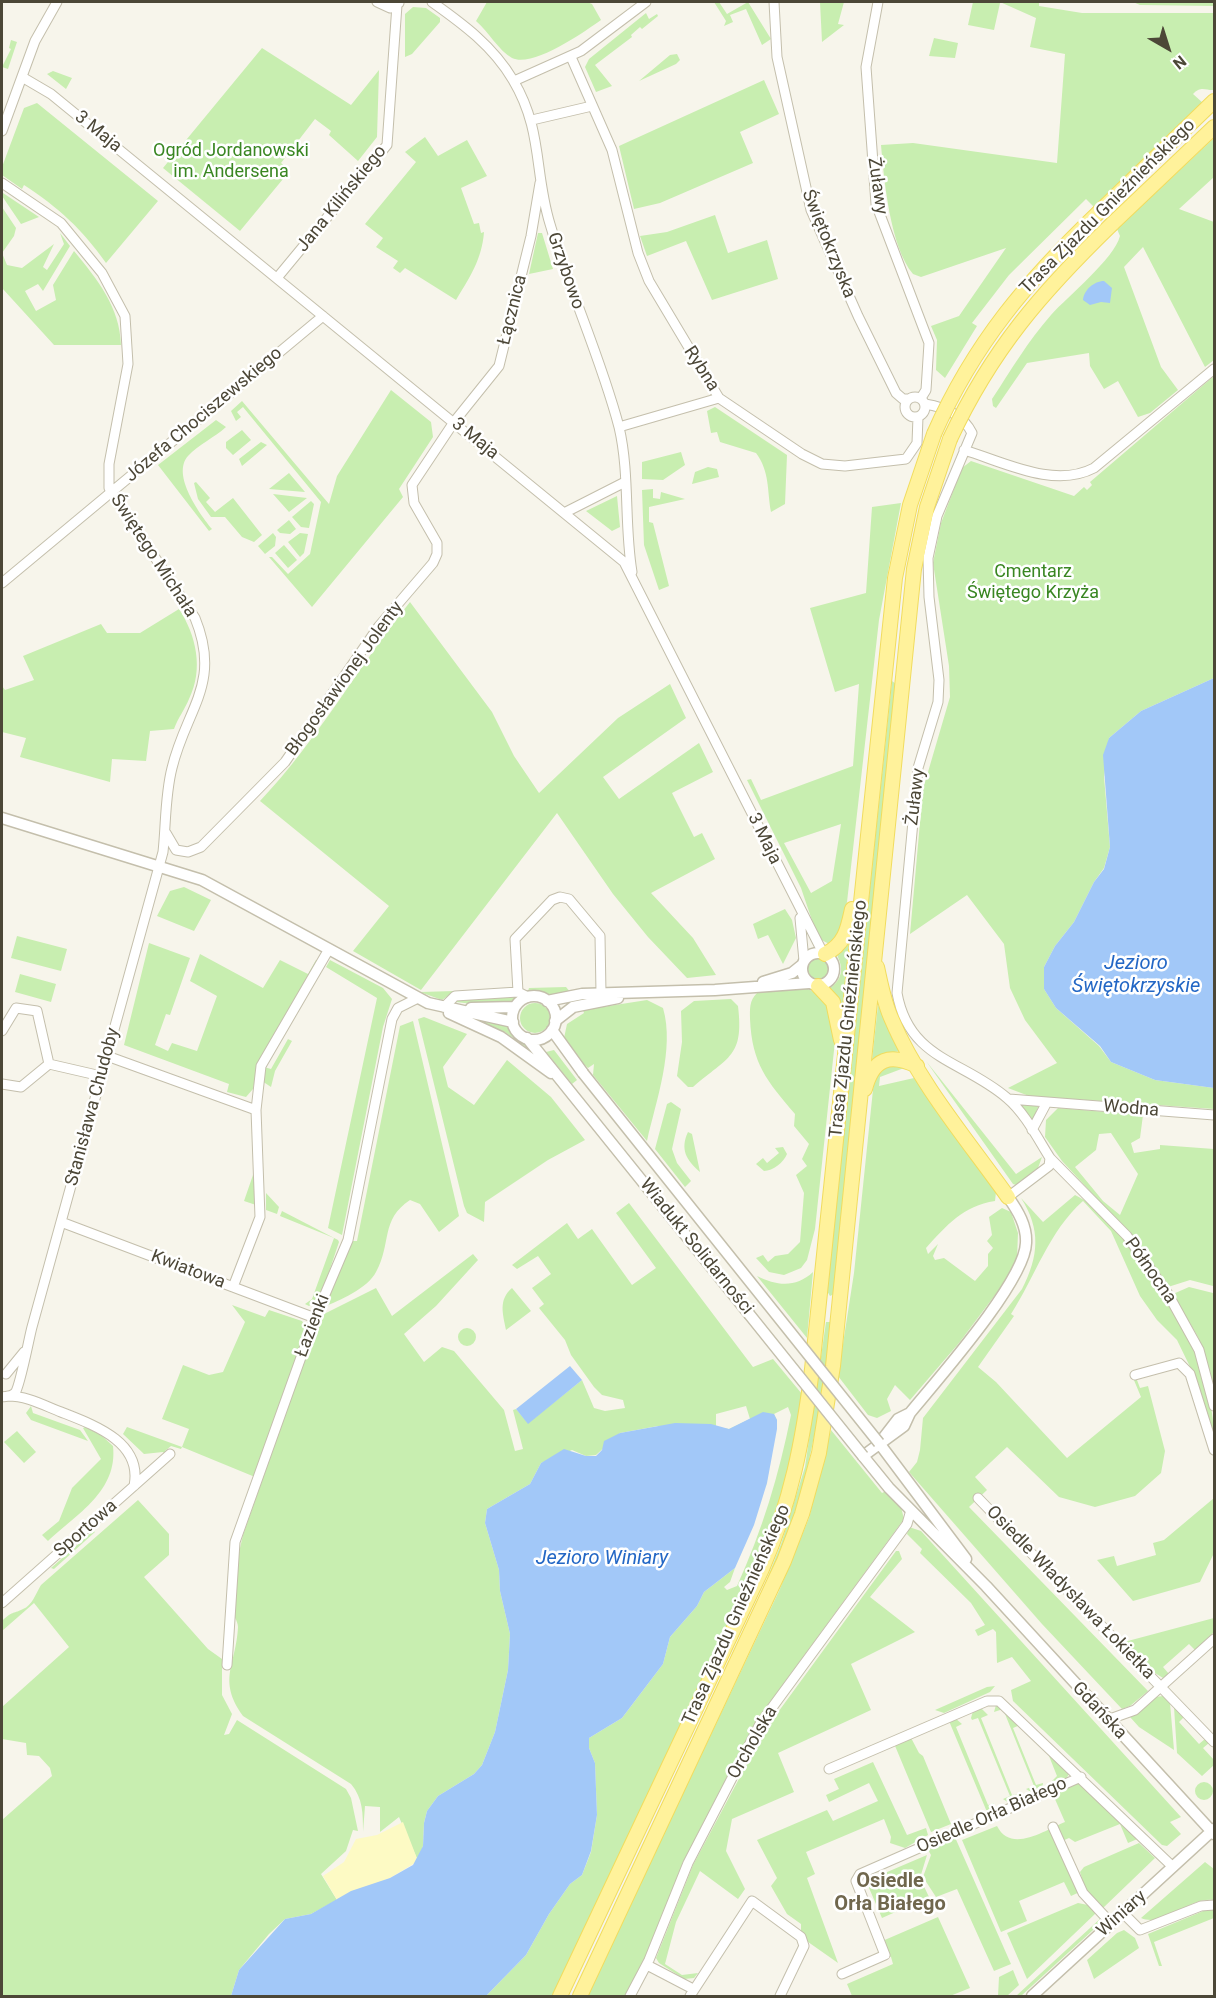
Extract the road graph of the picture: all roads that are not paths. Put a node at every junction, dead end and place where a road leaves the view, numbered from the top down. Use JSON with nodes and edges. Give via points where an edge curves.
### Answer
{"nodes":[{"id":1,"x":57,"y":2,"type":"edge"},
{"id":2,"x":377,"y":2,"type":"edge"},
{"id":3,"x":432,"y":2,"type":"edge"},
{"id":4,"x":646,"y":2,"type":"edge"},
{"id":5,"x":774,"y":2,"type":"edge"},
{"id":6,"x":878,"y":2,"type":"edge"},
{"id":7,"x":398,"y":3,"type":"edge"},
{"id":8,"x":571,"y":57,"type":"junction"},
{"id":9,"x":22,"y":77,"type":"junction"},
{"id":10,"x":514,"y":81,"type":"junction"},
{"id":11,"x":1211,"y":104,"type":"edge"},
{"id":12,"x":592,"y":106,"type":"junction"},
{"id":13,"x":532,"y":120,"type":"junction"},
{"id":14,"x":1215,"y":127,"type":"edge"},
{"id":15,"x":2,"y":132,"type":"edge"},
{"id":16,"x":2,"y":183,"type":"edge"},
{"id":17,"x":540,"y":183,"type":"junction"},
{"id":18,"x":277,"y":278,"type":"junction"},
{"id":19,"x":323,"y":316,"type":"junction"},
{"id":20,"x":1215,"y":369,"type":"edge"},
{"id":21,"x":719,"y":398,"type":"junction"},
{"id":22,"x":908,"y":399,"type":"junction"},
{"id":23,"x":923,"y":401,"type":"junction"},
{"id":24,"x":918,"y":417,"type":"junction"},
{"id":25,"x":454,"y":422,"type":"junction"},
{"id":26,"x":619,"y":427,"type":"junction"},
{"id":27,"x":964,"y":450,"type":"junction"},
{"id":28,"x":625,"y":482,"type":"junction"},
{"id":29,"x":111,"y":492,"type":"junction"},
{"id":30,"x":566,"y":512,"type":"junction"},
{"id":31,"x":632,"y":574,"type":"junction"},
{"id":32,"x":2,"y":583,"type":"edge"},
{"id":33,"x":2,"y":818,"type":"edge"},
{"id":34,"x":165,"y":832,"type":"junction"},
{"id":35,"x":866,"y":851,"type":"junction"},
{"id":36,"x":159,"y":866,"type":"junction"},
{"id":37,"x":798,"y":907,"type":"junction"},
{"id":38,"x":329,"y":949,"type":"junction"},
{"id":39,"x":824,"y":954,"type":"junction"},
{"id":40,"x":874,"y":956,"type":"junction"},
{"id":41,"x":803,"y":963,"type":"junction"},
{"id":42,"x":814,"y":984,"type":"junction"},
{"id":43,"x":751,"y":987,"type":"junction"},
{"id":44,"x":602,"y":993,"type":"junction"},
{"id":45,"x":634,"y":993,"type":"junction"},
{"id":46,"x":523,"y":995,"type":"junction"},
{"id":47,"x":423,"y":1000,"type":"junction"},
{"id":48,"x":547,"y":1001,"type":"junction"},
{"id":49,"x":515,"y":1007,"type":"junction"},
{"id":50,"x":448,"y":1008,"type":"junction"},
{"id":51,"x":513,"y":1022,"type":"junction"},
{"id":52,"x":554,"y":1025,"type":"junction"},
{"id":53,"x":2,"y":1031,"type":"edge"},
{"id":54,"x":527,"y":1038,"type":"junction"},
{"id":55,"x":107,"y":1056,"type":"junction"},
{"id":56,"x":49,"y":1064,"type":"junction"},
{"id":57,"x":917,"y":1066,"type":"junction"},
{"id":58,"x":101,"y":1076,"type":"junction"},
{"id":59,"x":2,"y":1084,"type":"edge"},
{"id":60,"x":842,"y":1084,"type":"junction"},
{"id":61,"x":565,"y":1085,"type":"junction"},
{"id":62,"x":1009,"y":1099,"type":"junction"},
{"id":63,"x":1047,"y":1102,"type":"junction"},
{"id":64,"x":256,"y":1110,"type":"junction"},
{"id":65,"x":1215,"y":1115,"type":"edge"},
{"id":66,"x":857,"y":1124,"type":"junction"},
{"id":67,"x":1032,"y":1130,"type":"junction"},
{"id":68,"x":1050,"y":1158,"type":"junction"},
{"id":69,"x":1008,"y":1197,"type":"junction"},
{"id":70,"x":61,"y":1222,"type":"junction"},
{"id":71,"x":233,"y":1287,"type":"junction"},
{"id":72,"x":315,"y":1318,"type":"junction"},
{"id":73,"x":26,"y":1347,"type":"junction"},
{"id":74,"x":4,"y":1375,"type":"edge"},
{"id":75,"x":1136,"y":1375,"type":"dead end"},
{"id":76,"x":18,"y":1384,"type":"junction"},
{"id":77,"x":4,"y":1396,"type":"edge"},
{"id":78,"x":27,"y":1398,"type":"junction"},
{"id":79,"x":1215,"y":1406,"type":"edge"},
{"id":80,"x":879,"y":1443,"type":"junction"},
{"id":81,"x":1215,"y":1450,"type":"edge"},
{"id":82,"x":170,"y":1454,"type":"dead end"},
{"id":83,"x":863,"y":1456,"type":"junction"},
{"id":84,"x":134,"y":1486,"type":"junction"},
{"id":85,"x":978,"y":1498,"type":"dead end"},
{"id":86,"x":911,"y":1510,"type":"junction"},
{"id":87,"x":986,"y":1586,"type":"junction"},
{"id":88,"x":2,"y":1603,"type":"edge"},
{"id":89,"x":1215,"y":1640,"type":"edge"},
{"id":90,"x":227,"y":1665,"type":"dead end"},
{"id":91,"x":1162,"y":1688,"type":"junction"},
{"id":92,"x":1107,"y":1720,"type":"junction"},
{"id":93,"x":1215,"y":1742,"type":"edge"},
{"id":94,"x":830,"y":1769,"type":"dead end"},
{"id":95,"x":1081,"y":1777,"type":"junction"},
{"id":96,"x":1053,"y":1827,"type":"dead end"},
{"id":97,"x":1214,"y":1832,"type":"edge"},
{"id":98,"x":1173,"y":1867,"type":"junction"},
{"id":99,"x":1215,"y":1905,"type":"edge"},
{"id":100,"x":1122,"y":1912,"type":"junction"},
{"id":101,"x":1111,"y":1923,"type":"junction"},
{"id":102,"x":647,"y":1965,"type":"junction"},
{"id":103,"x":842,"y":1974,"type":"dead end"},
{"id":104,"x":692,"y":1993,"type":"edge"},
{"id":105,"x":560,"y":1996,"type":"edge"},
{"id":106,"x":580,"y":1996,"type":"edge"},
{"id":107,"x":630,"y":1996,"type":"edge"},
{"id":108,"x":780,"y":1996,"type":"edge"},
{"id":109,"x":1032,"y":1996,"type":"edge"}],
"edges":[{"from":1,"to":9,"type":"street","via":[[35,41]]},
{"from":2,"to":7,"type":"street","via":[[386,7]]},
{"from":3,"to":10,"type":"street","name":"Grzybowo","via":[[472,32]]},
{"from":4,"to":8,"type":"street"},
{"from":5,"to":22,"type":"street","name":"Świętokrzyska","via":[[777,57],[811,210],[896,393]]},
{"from":6,"to":23,"type":"street","name":"Żuławy","via":[[866,67],[876,204],[927,338]]},
{"from":7,"to":18,"type":"street","name":"Jana Kilińskiego","via":[[387,146]]},
{"from":8,"to":10,"type":"street"},
{"from":8,"to":12,"type":"street","name":"Rybna"},
{"from":9,"to":15,"type":"street"},
{"from":9,"to":18,"type":"street","name":"3 Maja","via":[[51,94]]},
{"from":10,"to":13,"type":"street","name":"Grzybowo"},
{"from":11,"to":35,"type":"main road","name":"Trasa Zjazdu Gnieźnieńskiego","bridge":true,"via":[[1043,267],[1002,315],[969,363],[934,434],[909,505],[895,578]]},
{"from":12,"to":13,"type":"street"},
{"from":12,"to":21,"type":"street","name":"Rybna","via":[[612,150],[649,281]]},
{"from":13,"to":17,"type":"street","name":"Grzybowo"},
{"from":14,"to":40,"type":"main road","name":"Trasa Zjazdu Gnieźnieńskiego","bridge":true,"via":[[1052,284],[1009,335],[983,374],[950,439],[927,507],[914,569]]},
{"from":16,"to":29,"type":"street","name":"Świętego Michała","via":[[62,223],[102,273],[125,316],[128,364],[109,464]]},
{"from":17,"to":25,"type":"street","name":"Łącznica","via":[[499,366]]},
{"from":17,"to":26,"type":"street","name":"Grzybowo","via":[[549,223]]},
{"from":18,"to":19,"type":"street","name":"3 Maja"},
{"from":19,"to":25,"type":"street","name":"3 Maja"},
{"from":19,"to":29,"type":"street","name":"Józefa Chociszewskiego"},
{"from":20,"to":27,"type":"street","via":[[1083,474],[1047,476]]},
{"from":21,"to":24,"type":"street","name":"Rybna","via":[[822,464],[845,466],[906,459],[916,447]]},
{"from":21,"to":26,"type":"street"},
{"from":22,"to":23,"type":"street","via":[[914,396]]},
{"from":22,"to":24,"type":"street","via":[[904,408]]},
{"from":23,"to":24,"type":"street","via":[[924,412]]},
{"from":23,"to":27,"type":"street","via":[[966,422],[972,433]]},
{"from":25,"to":30,"type":"street","name":"3 Maja"},
{"from":25,"to":34,"type":"street","name":"Błogosławionej Jolenty","via":[[412,485],[414,502],[437,543],[433,563],[379,626],[285,762],[259,789],[194,851],[176,850]]},
{"from":26,"to":28,"type":"street","name":"Grzybowo"},
{"from":27,"to":62,"type":"street","name":"Żuławy","via":[[938,516],[928,558],[938,702],[918,768],[897,993],[906,1021],[932,1053]]},
{"from":28,"to":30,"type":"street"},
{"from":28,"to":31,"type":"street","name":"Grzybowo"},
{"from":29,"to":32,"type":"street","name":"Józefa Chociszewskiego"},
{"from":29,"to":34,"type":"street","name":"Świętego Michała","via":[[203,636],[206,662],[202,689],[171,770]]},
{"from":30,"to":31,"type":"street","name":"3 Maja","via":[[624,562]]},
{"from":31,"to":37,"type":"street","name":"3 Maja"},
{"from":33,"to":36,"type":"street"},
{"from":34,"to":36,"type":"street","name":"Świętego Michała"},
{"from":35,"to":39,"type":"main road","via":[[848,932],[837,947]]},
{"from":35,"to":60,"type":"main road","name":"Trasa Zjazdu Gnieźnieńskiego"},
{"from":36,"to":38,"type":"street","via":[[202,880]]},
{"from":36,"to":55,"type":"street","name":"Stanisława Chudoby"},
{"from":37,"to":39,"type":"street","name":"3 Maja"},
{"from":37,"to":41,"type":"street","name":"3 Maja"},
{"from":38,"to":47,"type":"street"},
{"from":38,"to":64,"type":"street","via":[[261,1066]]},
{"from":39,"to":41,"type":"street","via":[[812,954]]},
{"from":39,"to":42,"type":"street","via":[[833,961],[835,970],[831,980]]},
{"from":40,"to":57,"type":"main road","via":[[891,1020]]},
{"from":40,"to":66,"type":"main road","name":"Trasa Zjazdu Gnieźnieńskiego"},
{"from":41,"to":42,"type":"street","via":[[802,974]]},
{"from":41,"to":43,"type":"street","via":[[792,972]]},
{"from":42,"to":43,"type":"street"},
{"from":42,"to":60,"type":"main road","via":[[827,994],[836,1011]]},
{"from":43,"to":45,"type":"street"},
{"from":44,"to":45,"type":"street"},
{"from":44,"to":46,"type":"street","via":[[600,936],[569,899],[560,897],[552,900],[515,939]]},
{"from":44,"to":48,"type":"street"},
{"from":45,"to":52,"type":"street","via":[[573,1007]]},
{"from":46,"to":48,"type":"street"},
{"from":46,"to":49,"type":"street"},
{"from":46,"to":50,"type":"street","via":[[455,996]]},
{"from":47,"to":50,"type":"street"},
{"from":47,"to":61,"type":"street","via":[[501,1037]]},
{"from":47,"to":72,"type":"street","name":"Łazienki","via":[[398,1008],[392,1019],[348,1240]]},
{"from":48,"to":52,"type":"street","via":[[555,1012]]},
{"from":49,"to":50,"type":"street"},
{"from":49,"to":51,"type":"street"},
{"from":50,"to":51,"type":"street"},
{"from":51,"to":54,"type":"street","via":[[516,1031]]},
{"from":52,"to":54,"type":"street","via":[[541,1038]]},
{"from":52,"to":80,"type":"street","name":"Wiadukt Solidarności","bridge":true,"via":[[583,1073]]},
{"from":53,"to":56,"type":"street","via":[[16,1008],[37,1011]]},
{"from":54,"to":61,"type":"street","name":"Wiadukt Solidarności"},
{"from":55,"to":58,"type":"street","name":"Stanisława Chudoby"},
{"from":55,"to":64,"type":"street"},
{"from":56,"to":58,"type":"street"},
{"from":56,"to":59,"type":"street","via":[[21,1087]]},
{"from":57,"to":66,"type":"main road","via":[[895,1058],[881,1062],[867,1084]]},
{"from":57,"to":69,"type":"main road"},
{"from":58,"to":70,"type":"street","name":"Stanisława Chudoby"},
{"from":60,"to":105,"type":"main road","name":"Trasa Zjazdu Gnieźnieńskiego","via":[[812,1369],[802,1442],[788,1501],[762,1569]]},
{"from":61,"to":83,"type":"street","name":"Wiadukt Solidarności","bridge":true},
{"from":62,"to":63,"type":"street","name":"Wodna"},
{"from":62,"to":67,"type":"street","name":"Północna"},
{"from":63,"to":65,"type":"street","name":"Wodna"},
{"from":63,"to":67,"type":"street"},
{"from":64,"to":71,"type":"street","via":[[260,1217]]},
{"from":66,"to":106,"type":"main road","name":"Trasa Zjazdu Gnieźnieńskiego","via":[[828,1402],[802,1514],[772,1589]]},
{"from":67,"to":68,"type":"street","name":"Północna"},
{"from":68,"to":69,"type":"street","via":[[1049,1166]]},
{"from":68,"to":79,"type":"street","name":"Północna","via":[[1127,1236],[1168,1294],[1199,1350]]},
{"from":69,"to":80,"type":"street","via":[[1025,1230],[1021,1267],[966,1344],[910,1413],[898,1419]]},
{"from":70,"to":71,"type":"street","name":"Kwiatowa"},
{"from":70,"to":73,"type":"street","name":"Stanisława Chudoby"},
{"from":71,"to":72,"type":"street","name":"Kwiatowa"},
{"from":72,"to":90,"type":"street","name":"Łazienki","via":[[235,1542]]},
{"from":73,"to":74,"type":"street","name":"Stanisława Chudoby"},
{"from":73,"to":76,"type":"street","name":"Stanisława Chudoby"},
{"from":74,"to":76,"type":"street","via":[[13,1376]]},
{"from":75,"to":81,"type":"street","via":[[1179,1363],[1190,1374]]},
{"from":76,"to":77,"type":"street","via":[[15,1393]]},
{"from":76,"to":78,"type":"street"},
{"from":77,"to":78,"type":"street"},
{"from":78,"to":84,"type":"street","via":[[107,1432],[131,1458],[136,1473]]},
{"from":80,"to":83,"type":"street"},
{"from":80,"to":87,"type":"street","name":"Gdańska"},
{"from":82,"to":84,"type":"street","name":"Sportowa"},
{"from":83,"to":86,"type":"street","name":"Gdańska"},
{"from":84,"to":88,"type":"street","name":"Sportowa"},
{"from":85,"to":91,"type":"street","name":"Osiedle Władysława Łokietka"},
{"from":86,"to":87,"type":"street","name":"Gdańska"},
{"from":86,"to":102,"type":"street","name":"Orcholska","via":[[907,1524],[757,1730],[688,1863]]},
{"from":87,"to":92,"type":"street","name":"Gdańska"},
{"from":89,"to":91,"type":"street","name":"Osiedle Władysława Łokietka"},
{"from":91,"to":92,"type":"street","via":[[1135,1710]]},
{"from":91,"to":93,"type":"street","name":"Osiedle Władysława Łokietka"},
{"from":92,"to":97,"type":"street","name":"Gdańska"},
{"from":94,"to":95,"type":"street","name":"Osiedle Orła Białego","via":[[993,1700],[1005,1703]]},
{"from":95,"to":98,"type":"street","name":"Osiedle Orła Białego"},
{"from":95,"to":103,"type":"street","name":"Osiedle Orła Białego","via":[[860,1874],[856,1881],[885,1955]]},
{"from":96,"to":101,"type":"street","via":[[1083,1893]]},
{"from":97,"to":98,"type":"street","name":"Winiary"},
{"from":98,"to":100,"type":"street","name":"Winiary"},
{"from":99,"to":100,"type":"street","via":[[1200,1906],[1140,1930]]},
{"from":100,"to":101,"type":"street","name":"Winiary"},
{"from":101,"to":109,"type":"street","name":"Winiary"},
{"from":102,"to":104,"type":"street"},
{"from":102,"to":107,"type":"street","name":"Orcholska"},
{"from":104,"to":108,"type":"street","via":[[752,1901],[801,1937],[804,1946]]}]}
